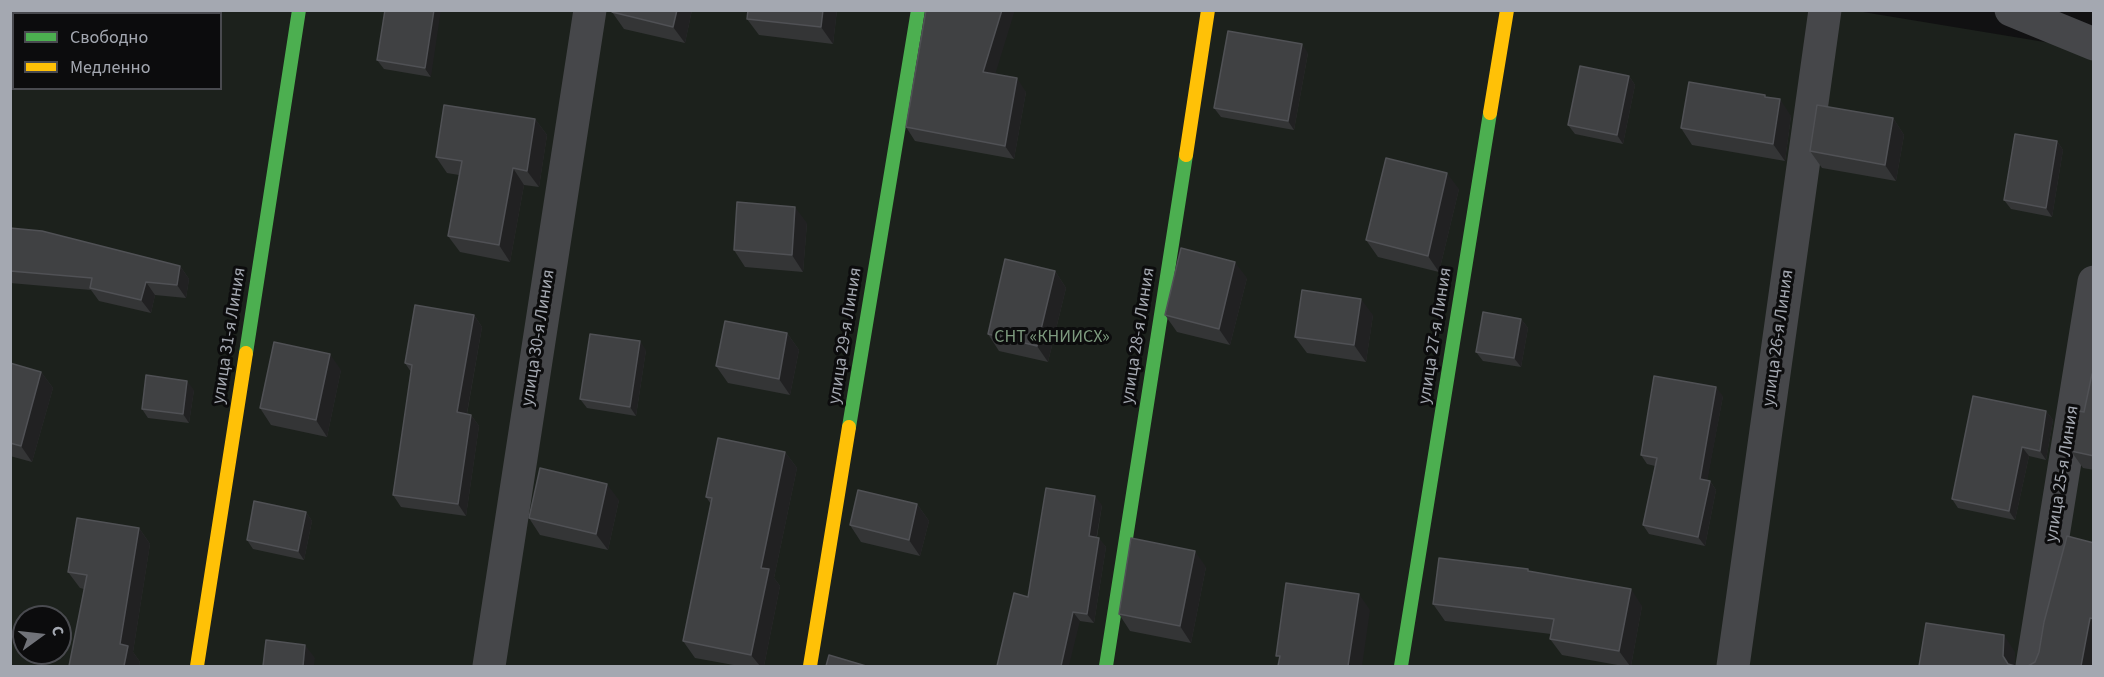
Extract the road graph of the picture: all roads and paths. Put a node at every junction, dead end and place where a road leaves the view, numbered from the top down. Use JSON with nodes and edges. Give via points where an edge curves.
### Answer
{"nodes":[{"id":1,"x":299,"y":10,"type":"edge"},
{"id":2,"x":590,"y":10,"type":"edge"},
{"id":3,"x":918,"y":10,"type":"edge"},
{"id":4,"x":1208,"y":10,"type":"edge"},
{"id":5,"x":1507,"y":10,"type":"edge"},
{"id":6,"x":1825,"y":10,"type":"edge"},
{"id":7,"x":2011,"y":10,"type":"edge"},
{"id":8,"x":2094,"y":44,"type":"edge"},
{"id":9,"x":2094,"y":282,"type":"edge"},
{"id":10,"x":196,"y":666,"type":"edge"},
{"id":11,"x":489,"y":666,"type":"edge"},
{"id":12,"x":810,"y":666,"type":"edge"},
{"id":13,"x":1106,"y":666,"type":"edge"},
{"id":14,"x":1401,"y":666,"type":"edge"},
{"id":15,"x":1734,"y":666,"type":"edge"},
{"id":16,"x":2032,"y":666,"type":"edge"}],
"edges":[{"from":1,"to":10,"type":"street","name":"улица 31-я Линия"},
{"from":2,"to":11,"type":"street","name":"улица 30-я Линия"},
{"from":3,"to":12,"type":"street","name":"улица 29-я Линия"},
{"from":4,"to":13,"type":"street","name":"улица 28-я Линия"},
{"from":5,"to":14,"type":"street","name":"улица 27-я Линия"},
{"from":6,"to":15,"type":"street","name":"улица 26-я Линия"},
{"from":7,"to":8,"type":"street"},
{"from":9,"to":16,"type":"street","name":"улица 25-я Линия"}]}
